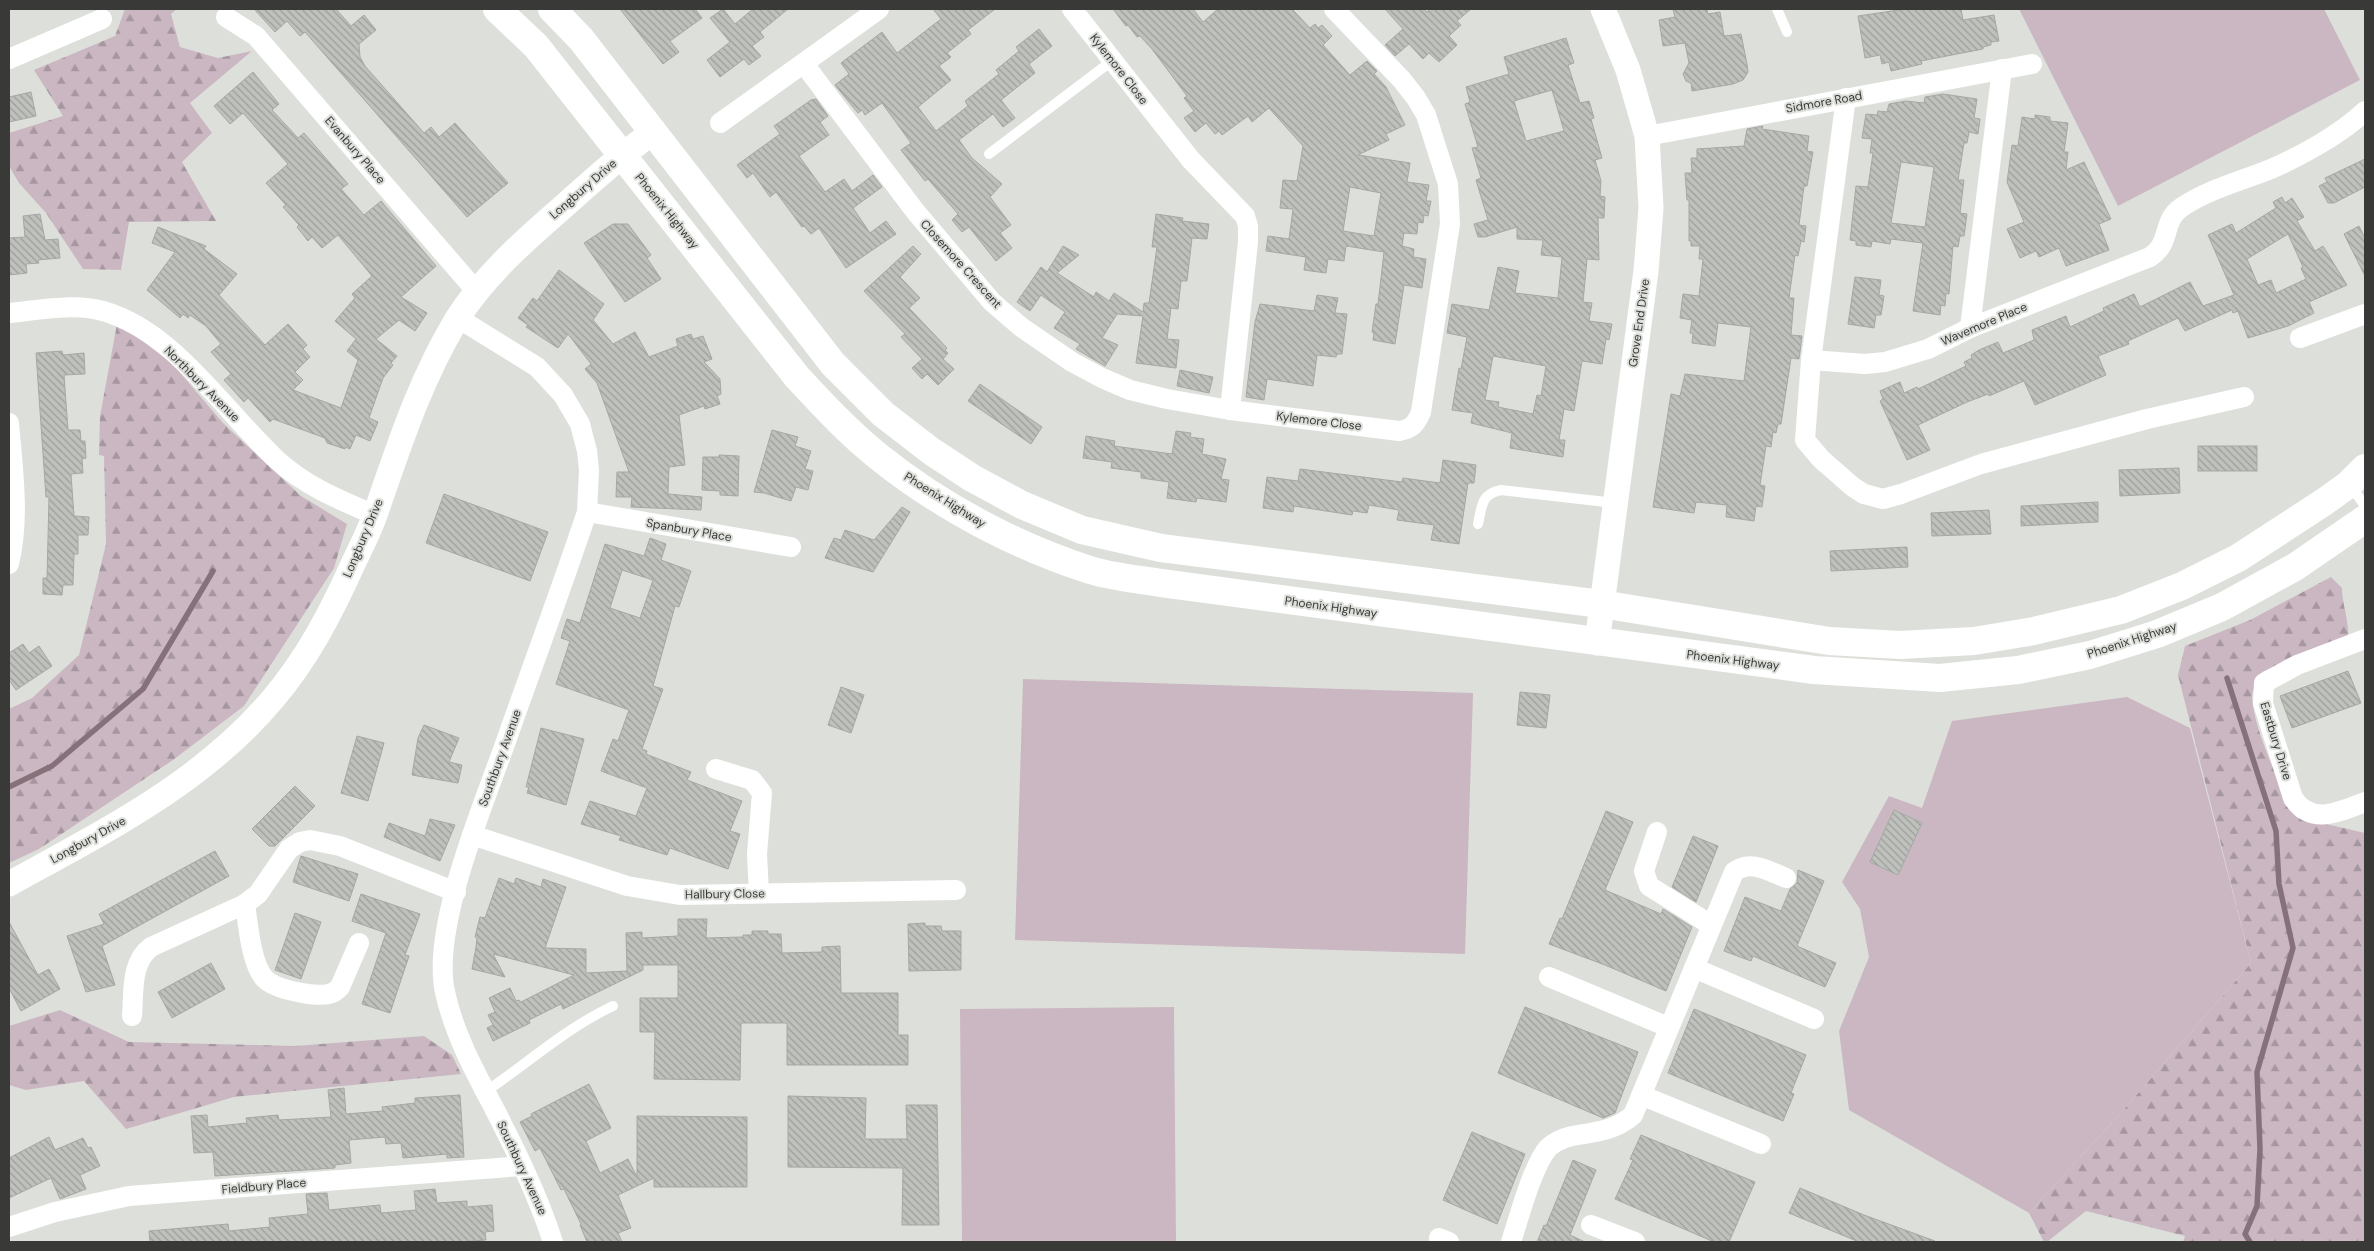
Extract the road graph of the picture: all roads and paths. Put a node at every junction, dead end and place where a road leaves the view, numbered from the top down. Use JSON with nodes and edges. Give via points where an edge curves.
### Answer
{"nodes":[{"id":1,"x":497,"y":9,"type":"edge"},
{"id":2,"x":552,"y":9,"type":"edge"},
{"id":3,"x":880,"y":9,"type":"edge"},
{"id":4,"x":1072,"y":9,"type":"edge"},
{"id":5,"x":1334,"y":9,"type":"edge"},
{"id":6,"x":1603,"y":9,"type":"edge"},
{"id":7,"x":1777,"y":9,"type":"edge"},
{"id":8,"x":226,"y":17,"type":"dead end"},
{"id":9,"x":102,"y":19,"type":"dead end"},
{"id":10,"x":1787,"y":32,"type":"dead end"},
{"id":11,"x":9,"y":59,"type":"edge"},
{"id":12,"x":1113,"y":60,"type":"junction"},
{"id":13,"x":804,"y":64,"type":"junction"},
{"id":14,"x":2032,"y":64,"type":"dead end"},
{"id":15,"x":2002,"y":69,"type":"junction"},
{"id":16,"x":1846,"y":98,"type":"junction"},
{"id":17,"x":2365,"y":111,"type":"edge"},
{"id":18,"x":720,"y":123,"type":"dead end"},
{"id":19,"x":653,"y":132,"type":"junction"},
{"id":20,"x":1647,"y":136,"type":"junction"},
{"id":21,"x":989,"y":154,"type":"dead end"},
{"id":22,"x":622,"y":155,"type":"junction"},
{"id":23,"x":477,"y":292,"type":"junction"},
{"id":24,"x":9,"y":313,"type":"edge"},
{"id":25,"x":2365,"y":314,"type":"edge"},
{"id":26,"x":458,"y":318,"type":"junction"},
{"id":27,"x":1970,"y":328,"type":"junction"},
{"id":28,"x":2300,"y":338,"type":"dead end"},
{"id":29,"x":1811,"y":360,"type":"junction"},
{"id":30,"x":2244,"y":397,"type":"dead end"},
{"id":31,"x":1230,"y":410,"type":"junction"},
{"id":32,"x":9,"y":423,"type":"edge"},
{"id":33,"x":2357,"y":476,"type":"edge"},
{"id":34,"x":1615,"y":503,"type":"junction"},
{"id":35,"x":2365,"y":506,"type":"edge"},
{"id":36,"x":587,"y":512,"type":"junction"},
{"id":37,"x":375,"y":515,"type":"junction"},
{"id":38,"x":2365,"y":519,"type":"edge"},
{"id":39,"x":1478,"y":524,"type":"dead end"},
{"id":40,"x":790,"y":547,"type":"dead end"},
{"id":41,"x":9,"y":564,"type":"edge"},
{"id":42,"x":1601,"y":604,"type":"junction"},
{"id":43,"x":2365,"y":640,"type":"edge"},
{"id":44,"x":1597,"y":642,"type":"junction"},
{"id":45,"x":716,"y":769,"type":"dead end"},
{"id":46,"x":2365,"y":802,"type":"edge"},
{"id":47,"x":1657,"y":832,"type":"dead end"},
{"id":48,"x":472,"y":835,"type":"junction"},
{"id":49,"x":1786,"y":878,"type":"dead end"},
{"id":50,"x":9,"y":884,"type":"edge"},
{"id":51,"x":956,"y":890,"type":"dead end"},
{"id":52,"x":456,"y":892,"type":"junction"},
{"id":53,"x":759,"y":893,"type":"junction"},
{"id":54,"x":245,"y":904,"type":"junction"},
{"id":55,"x":1711,"y":925,"type":"junction"},
{"id":56,"x":359,"y":943,"type":"dead end"},
{"id":57,"x":1694,"y":968,"type":"junction"},
{"id":58,"x":1549,"y":977,"type":"dead end"},
{"id":59,"x":613,"y":1006,"type":"dead end"},
{"id":60,"x":132,"y":1016,"type":"dead end"},
{"id":61,"x":1814,"y":1018,"type":"dead end"},
{"id":62,"x":1668,"y":1027,"type":"junction"},
{"id":63,"x":486,"y":1092,"type":"junction"},
{"id":64,"x":1642,"y":1096,"type":"junction"},
{"id":65,"x":1761,"y":1144,"type":"dead end"},
{"id":66,"x":522,"y":1166,"type":"junction"},
{"id":67,"x":1591,"y":1225,"type":"dead end"},
{"id":68,"x":9,"y":1227,"type":"edge"},
{"id":69,"x":1627,"y":1241,"type":"edge"},
{"id":70,"x":553,"y":1242,"type":"edge"},
{"id":71,"x":1511,"y":1242,"type":"edge"}],
"edges":[{"from":1,"to":22,"type":"main road","name":"Phoenix Highway","via":[[536,46]]},
{"from":2,"to":19,"type":"main road","via":[[581,39]]},
{"from":3,"to":13,"type":"street"},
{"from":4,"to":12,"type":"street","name":"Kylemore Close"},
{"from":5,"to":31,"type":"street","name":"Kylemore Close","via":[[1416,98],[1426,115],[1448,184],[1450,224],[1421,412],[1415,425],[1409,430],[1399,431]]},
{"from":6,"to":20,"type":"street","name":"Grove End Drive","via":[[1628,70]]},
{"from":7,"to":10,"type":"lane"},
{"from":8,"to":23,"type":"street","name":"Evanbury Place","via":[[256,36]]},
{"from":9,"to":11,"type":"street"},
{"from":12,"to":21,"type":"lane"},
{"from":12,"to":31,"type":"street","name":"Kylemore Close","via":[[1191,160],[1245,216],[1248,242]]},
{"from":13,"to":18,"type":"street"},
{"from":13,"to":31,"type":"street","name":"Closemore Crescent","via":[[915,211],[992,302],[1021,327],[1072,362],[1130,390]]},
{"from":14,"to":15,"type":"street","name":"Sidmore Road"},
{"from":15,"to":16,"type":"street","name":"Sidmore Road"},
{"from":15,"to":27,"type":"street"},
{"from":16,"to":20,"type":"street","name":"Sidmore Road"},
{"from":16,"to":29,"type":"street"},
{"from":17,"to":27,"type":"street","name":"Wavemore Place","via":[[2313,148],[2179,209],[2167,226],[2159,251],[2150,256]]},
{"from":19,"to":22,"type":"street","name":"Longbury Drive"},
{"from":19,"to":42,"type":"main road","via":[[833,364],[883,414],[931,451],[1022,505],[1082,530],[1162,548]]},
{"from":20,"to":34,"type":"street","name":"Grove End Drive","via":[[1651,208],[1649,248]]},
{"from":22,"to":23,"type":"street","name":"Longbury Drive","via":[[531,235]]},
{"from":22,"to":44,"type":"main road","name":"Phoenix Highway","via":[[797,377],[835,417],[879,458],[982,524],[1041,551],[1100,572]]},
{"from":23,"to":26,"type":"street","name":"Longbury Drive"},
{"from":24,"to":37,"type":"street","name":"Northbury Avenue","via":[[58,308],[101,310],[147,330],[299,478],[326,494]]},
{"from":25,"to":28,"type":"street"},
{"from":26,"to":36,"type":"street","name":"Southbury Avenue","via":[[537,366],[563,395],[580,424],[587,451]]},
{"from":26,"to":37,"type":"street","name":"Longbury Drive","via":[[408,419]]},
{"from":27,"to":29,"type":"street","name":"Wavemore Place","via":[[1928,349],[1885,362],[1865,364]]},
{"from":29,"to":30,"type":"street","via":[[1805,440],[1811,450],[1853,487],[1864,494],[1884,498],[1981,464],[2147,419]]},
{"from":32,"to":41,"type":"street","via":[[16,514],[15,541]]},
{"from":33,"to":35,"type":"lane"},
{"from":33,"to":42,"type":"main road","via":[[2238,558],[2182,586],[2121,610],[1974,641],[1900,645],[1829,641]]},
{"from":34,"to":39,"type":"lane","via":[[1501,490],[1486,497]]},
{"from":34,"to":42,"type":"street","name":"Grove End Drive"},
{"from":36,"to":40,"type":"street","name":"Spanbury Place"},
{"from":36,"to":48,"type":"street","name":"Southbury Avenue"},
{"from":37,"to":50,"type":"street","name":"Longbury Drive","via":[[325,623],[302,661],[241,733],[210,763],[175,788]]},
{"from":38,"to":44,"type":"main road","name":"Phoenix Highway","via":[[2295,568],[2222,607],[2157,634],[2090,655],[2018,670],[1940,678],[1887,676],[1814,670]]},
{"from":42,"to":44,"type":"street","name":"Grove End Drive"},
{"from":43,"to":46,"type":"street","name":"Eastbury Drive","via":[[2283,672],[2264,683],[2262,693],[2293,798],[2301,810],[2324,814]]},
{"from":45,"to":53,"type":"street","via":[[752,780],[762,793],[757,854]]},
{"from":47,"to":55,"type":"street","via":[[1644,871],[1649,886]]},
{"from":48,"to":52,"type":"street","name":"Southbury Avenue"},
{"from":48,"to":53,"type":"street","name":"Hallbury Close","via":[[645,890],[701,896]]},
{"from":49,"to":55,"type":"street","via":[[1752,864],[1741,866],[1734,872]]},
{"from":51,"to":53,"type":"street","name":"Hallbury Close"},
{"from":52,"to":54,"type":"street","via":[[340,846],[310,840],[290,849],[258,894]]},
{"from":52,"to":63,"type":"street","name":"Southbury Avenue","via":[[445,933],[444,989],[451,1017]]},
{"from":54,"to":56,"type":"street","via":[[258,969],[265,979],[278,987],[307,994],[335,993]]},
{"from":54,"to":60,"type":"street","via":[[142,954],[137,963]]},
{"from":55,"to":57,"type":"street"},
{"from":57,"to":61,"type":"street"},
{"from":57,"to":62,"type":"street"},
{"from":58,"to":62,"type":"street"},
{"from":59,"to":63,"type":"lane","via":[[565,1033]]},
{"from":62,"to":64,"type":"street"},
{"from":63,"to":66,"type":"street","name":"Southbury Avenue"},
{"from":64,"to":65,"type":"street"},
{"from":64,"to":71,"type":"street","via":[[1633,1115],[1622,1124],[1559,1140],[1548,1148]]},
{"from":66,"to":68,"type":"street","name":"Fieldbury Place","via":[[129,1196],[55,1212]]},
{"from":66,"to":70,"type":"street","name":"Southbury Avenue"},
{"from":67,"to":69,"type":"street"}]}
